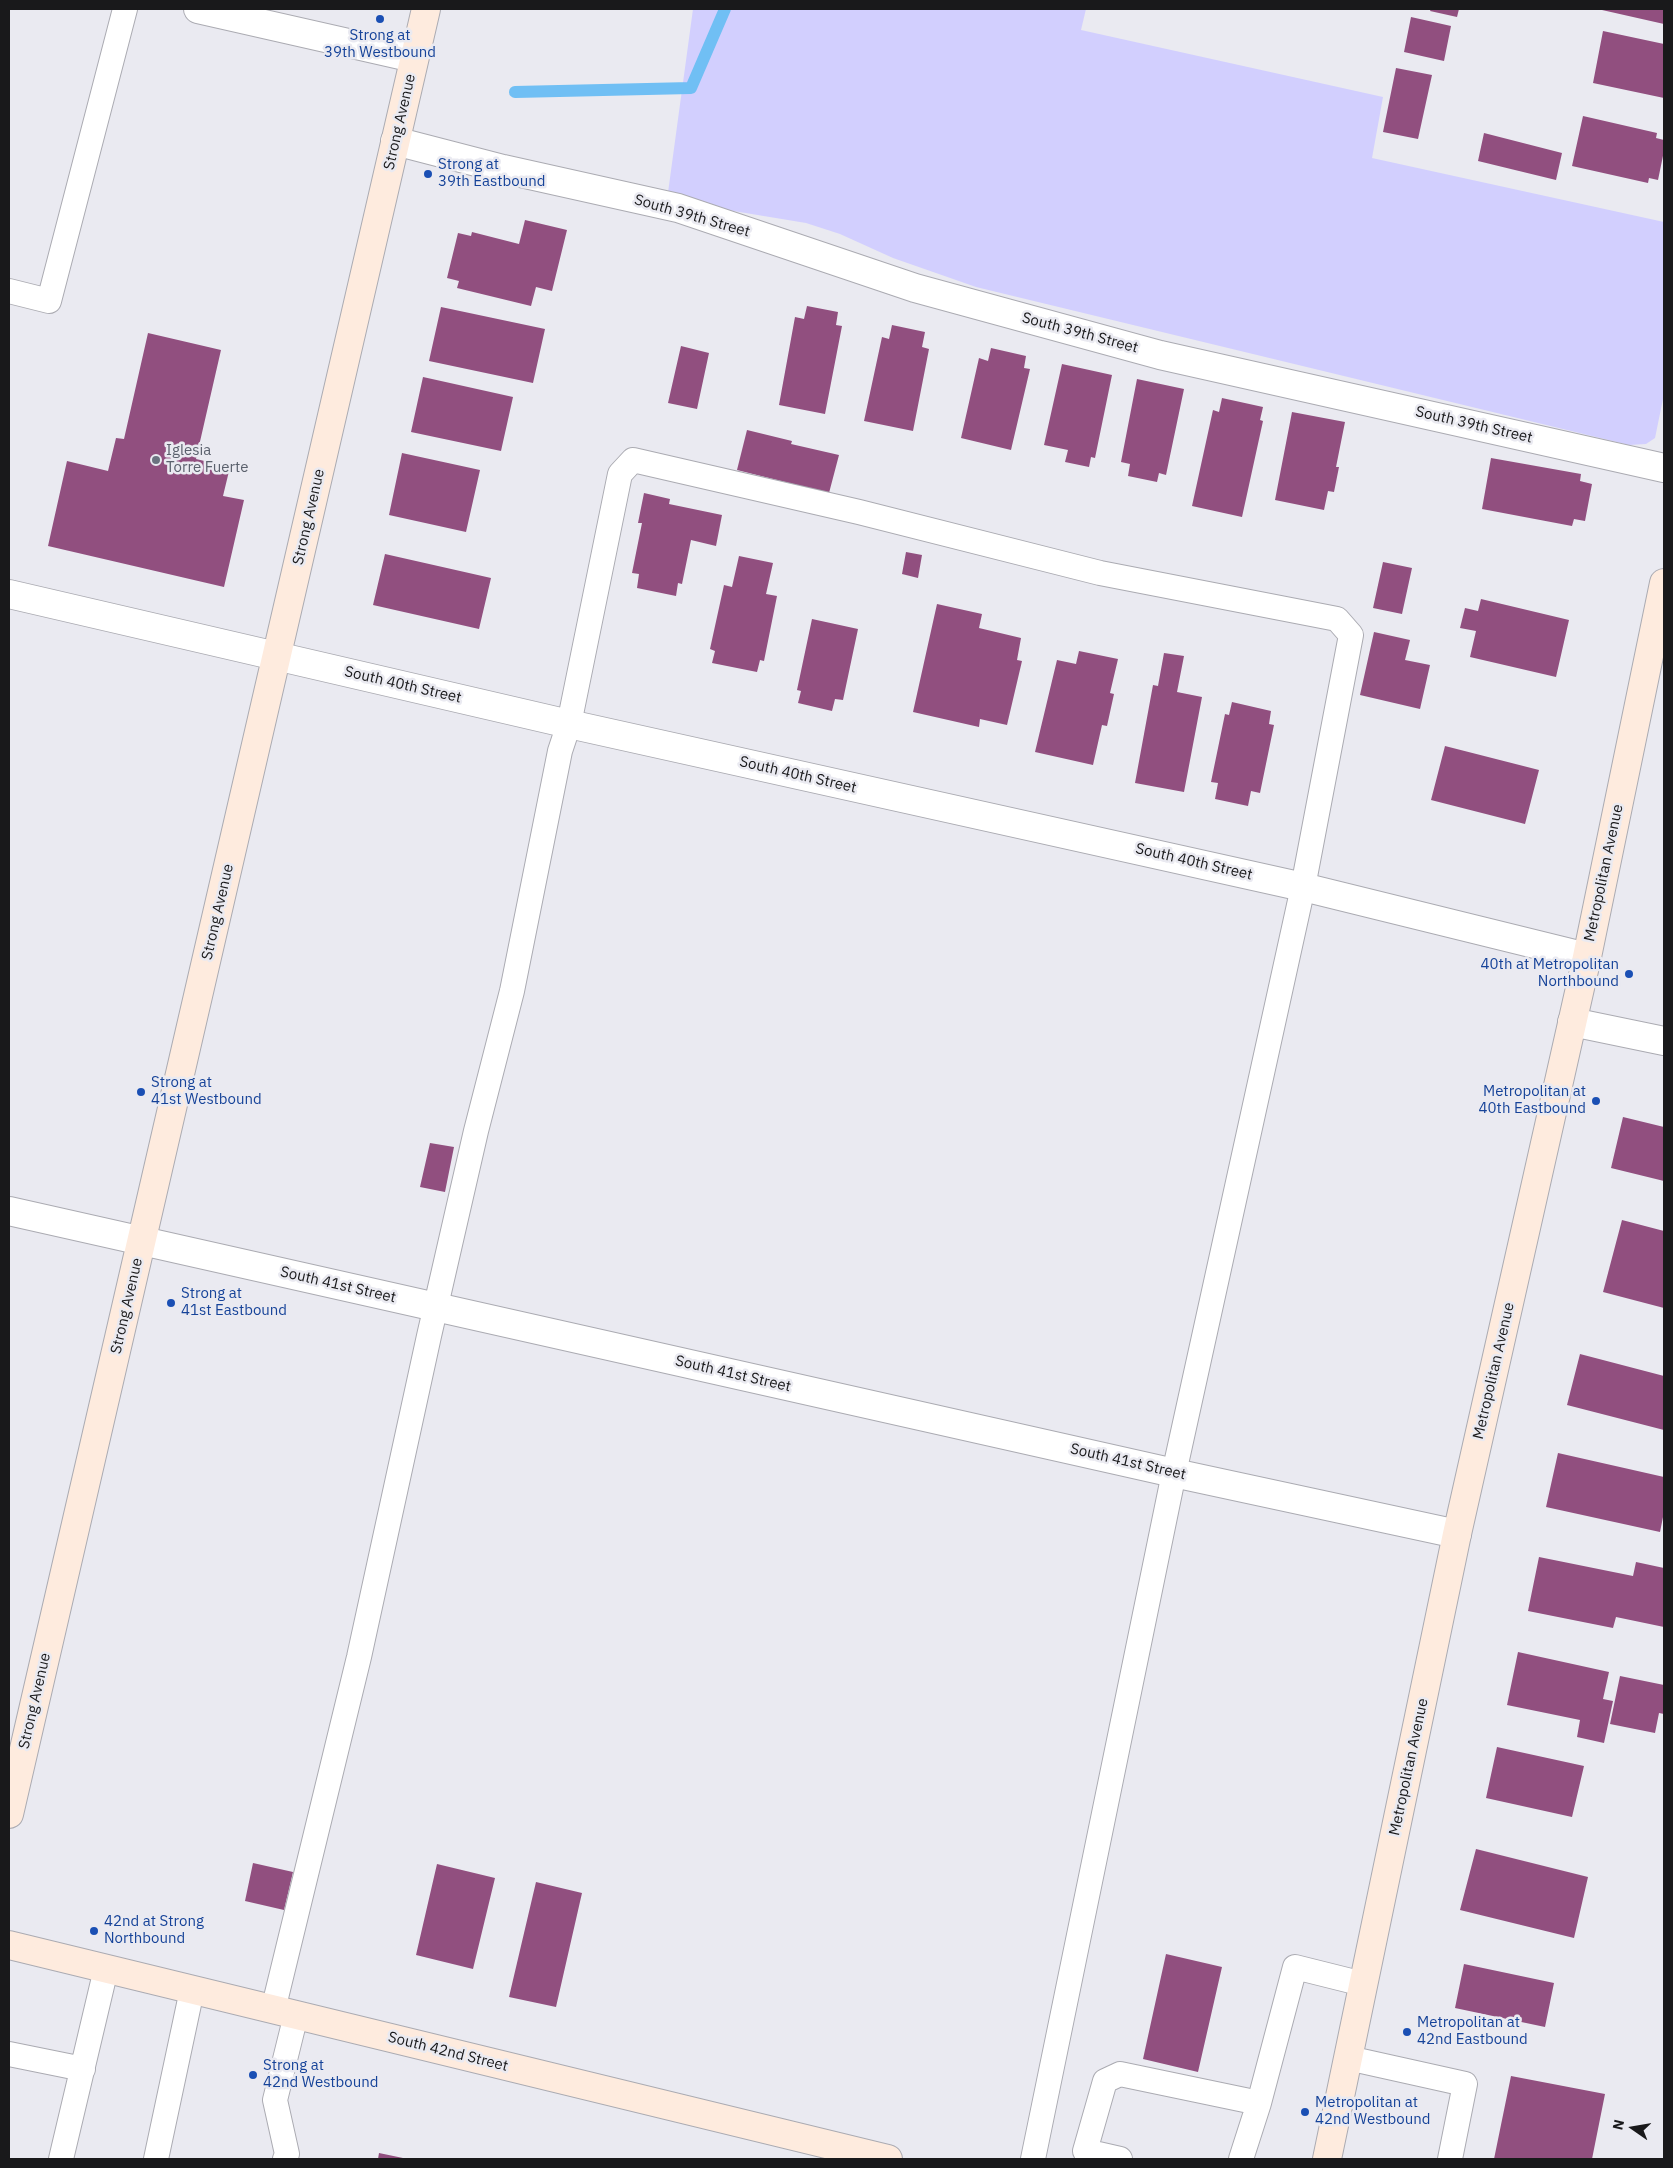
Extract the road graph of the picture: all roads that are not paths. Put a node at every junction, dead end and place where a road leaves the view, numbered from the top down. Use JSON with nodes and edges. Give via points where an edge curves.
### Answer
{"nodes":[{"id":1,"x":125,"y":9,"type":"edge"},
{"id":2,"x":198,"y":9,"type":"edge"},
{"id":3,"x":426,"y":9,"type":"edge"},
{"id":4,"x":414,"y":58,"type":"junction"},
{"id":5,"x":395,"y":141,"type":"junction"},
{"id":6,"x":9,"y":292,"type":"edge"},
{"id":7,"x":1664,"y":468,"type":"edge"},
{"id":8,"x":1664,"y":583,"type":"edge"},
{"id":9,"x":9,"y":594,"type":"edge"},
{"id":10,"x":277,"y":656,"type":"junction"},
{"id":11,"x":569,"y":724,"type":"junction"},
{"id":12,"x":1303,"y":887,"type":"junction"},
{"id":13,"x":1587,"y":957,"type":"junction"},
{"id":14,"x":1572,"y":1022,"type":"junction"},
{"id":15,"x":1664,"y":1041,"type":"edge"},
{"id":16,"x":9,"y":1211,"type":"edge"},
{"id":17,"x":142,"y":1241,"type":"junction"},
{"id":18,"x":435,"y":1307,"type":"junction"},
{"id":19,"x":1174,"y":1473,"type":"junction"},
{"id":20,"x":1457,"y":1534,"type":"junction"},
{"id":21,"x":9,"y":1814,"type":"edge"},
{"id":22,"x":9,"y":1945,"type":"edge"},
{"id":23,"x":106,"y":1969,"type":"junction"},
{"id":24,"x":1363,"y":1984,"type":"junction"},
{"id":25,"x":192,"y":1990,"type":"junction"},
{"id":26,"x":285,"y":2012,"type":"junction"},
{"id":27,"x":9,"y":2054,"type":"edge"},
{"id":28,"x":1348,"y":2058,"type":"junction"},
{"id":29,"x":82,"y":2069,"type":"junction"},
{"id":30,"x":1258,"y":2103,"type":"junction"},
{"id":31,"x":1084,"y":2155,"type":"edge"},
{"id":32,"x":61,"y":2159,"type":"edge"},
{"id":33,"x":156,"y":2159,"type":"edge"},
{"id":34,"x":285,"y":2159,"type":"edge"},
{"id":35,"x":888,"y":2159,"type":"edge"},
{"id":36,"x":1033,"y":2159,"type":"edge"},
{"id":37,"x":1120,"y":2159,"type":"edge"},
{"id":38,"x":1241,"y":2159,"type":"edge"},
{"id":39,"x":1327,"y":2159,"type":"edge"},
{"id":40,"x":1450,"y":2159,"type":"edge"}],
"edges":[{"from":1,"to":6,"type":"lane","via":[[49,301]]},
{"from":2,"to":4,"type":"street"},
{"from":3,"to":4,"type":"street","name":"Strong Avenue"},
{"from":4,"to":5,"type":"street","name":"Strong Avenue"},
{"from":5,"to":7,"type":"street","name":"South 39th Street","via":[[678,208],[915,288],[1160,355]]},
{"from":5,"to":10,"type":"street","name":"Strong Avenue"},
{"from":8,"to":13,"type":"street","name":"Metropolitan Avenue"},
{"from":9,"to":10,"type":"street","name":"South 40th Street"},
{"from":10,"to":11,"type":"street","name":"South 40th Street"},
{"from":10,"to":17,"type":"street","name":"Strong Avenue"},
{"from":11,"to":12,"type":"street","name":"South 40th Street"},
{"from":11,"to":12,"type":"lane","via":[[620,474],[633,460],[859,512],[1100,573],[1337,619],[1351,635]]},
{"from":11,"to":18,"type":"lane","via":[[560,751],[512,991]]},
{"from":12,"to":13,"type":"street","name":"South 40th Street"},
{"from":12,"to":19,"type":"lane"},
{"from":13,"to":14,"type":"street","name":"Metropolitan Avenue"},
{"from":14,"to":15,"type":"street"},
{"from":14,"to":20,"type":"street","name":"Metropolitan Avenue"},
{"from":16,"to":17,"type":"street","name":"South 41st Street"},
{"from":17,"to":18,"type":"street","name":"South 41st Street"},
{"from":17,"to":21,"type":"street","name":"Strong Avenue"},
{"from":18,"to":19,"type":"street","name":"South 41st Street"},
{"from":18,"to":26,"type":"lane"},
{"from":19,"to":20,"type":"street","name":"South 41st Street"},
{"from":19,"to":36,"type":"lane"},
{"from":20,"to":24,"type":"street","name":"Metropolitan Avenue"},
{"from":22,"to":23,"type":"street","name":"South 42nd Street"},
{"from":23,"to":25,"type":"street","name":"South 42nd Street"},
{"from":23,"to":29,"type":"lane"},
{"from":24,"to":28,"type":"street","name":"Metropolitan Avenue"},
{"from":24,"to":30,"type":"lane","via":[[1296,1967]]},
{"from":25,"to":26,"type":"street","name":"South 42nd Street"},
{"from":25,"to":33,"type":"lane"},
{"from":26,"to":34,"type":"lane","via":[[275,2100],[287,2154]]},
{"from":26,"to":35,"type":"street","name":"South 42nd Street"},
{"from":27,"to":29,"type":"lane"},
{"from":28,"to":39,"type":"street","name":"Metropolitan Avenue"},
{"from":28,"to":40,"type":"lane","via":[[1465,2084]]},
{"from":29,"to":32,"type":"lane"},
{"from":30,"to":31,"type":"lane","via":[[1120,2074],[1105,2080]]},
{"from":30,"to":38,"type":"lane"},
{"from":31,"to":37,"type":"lane"}]}
